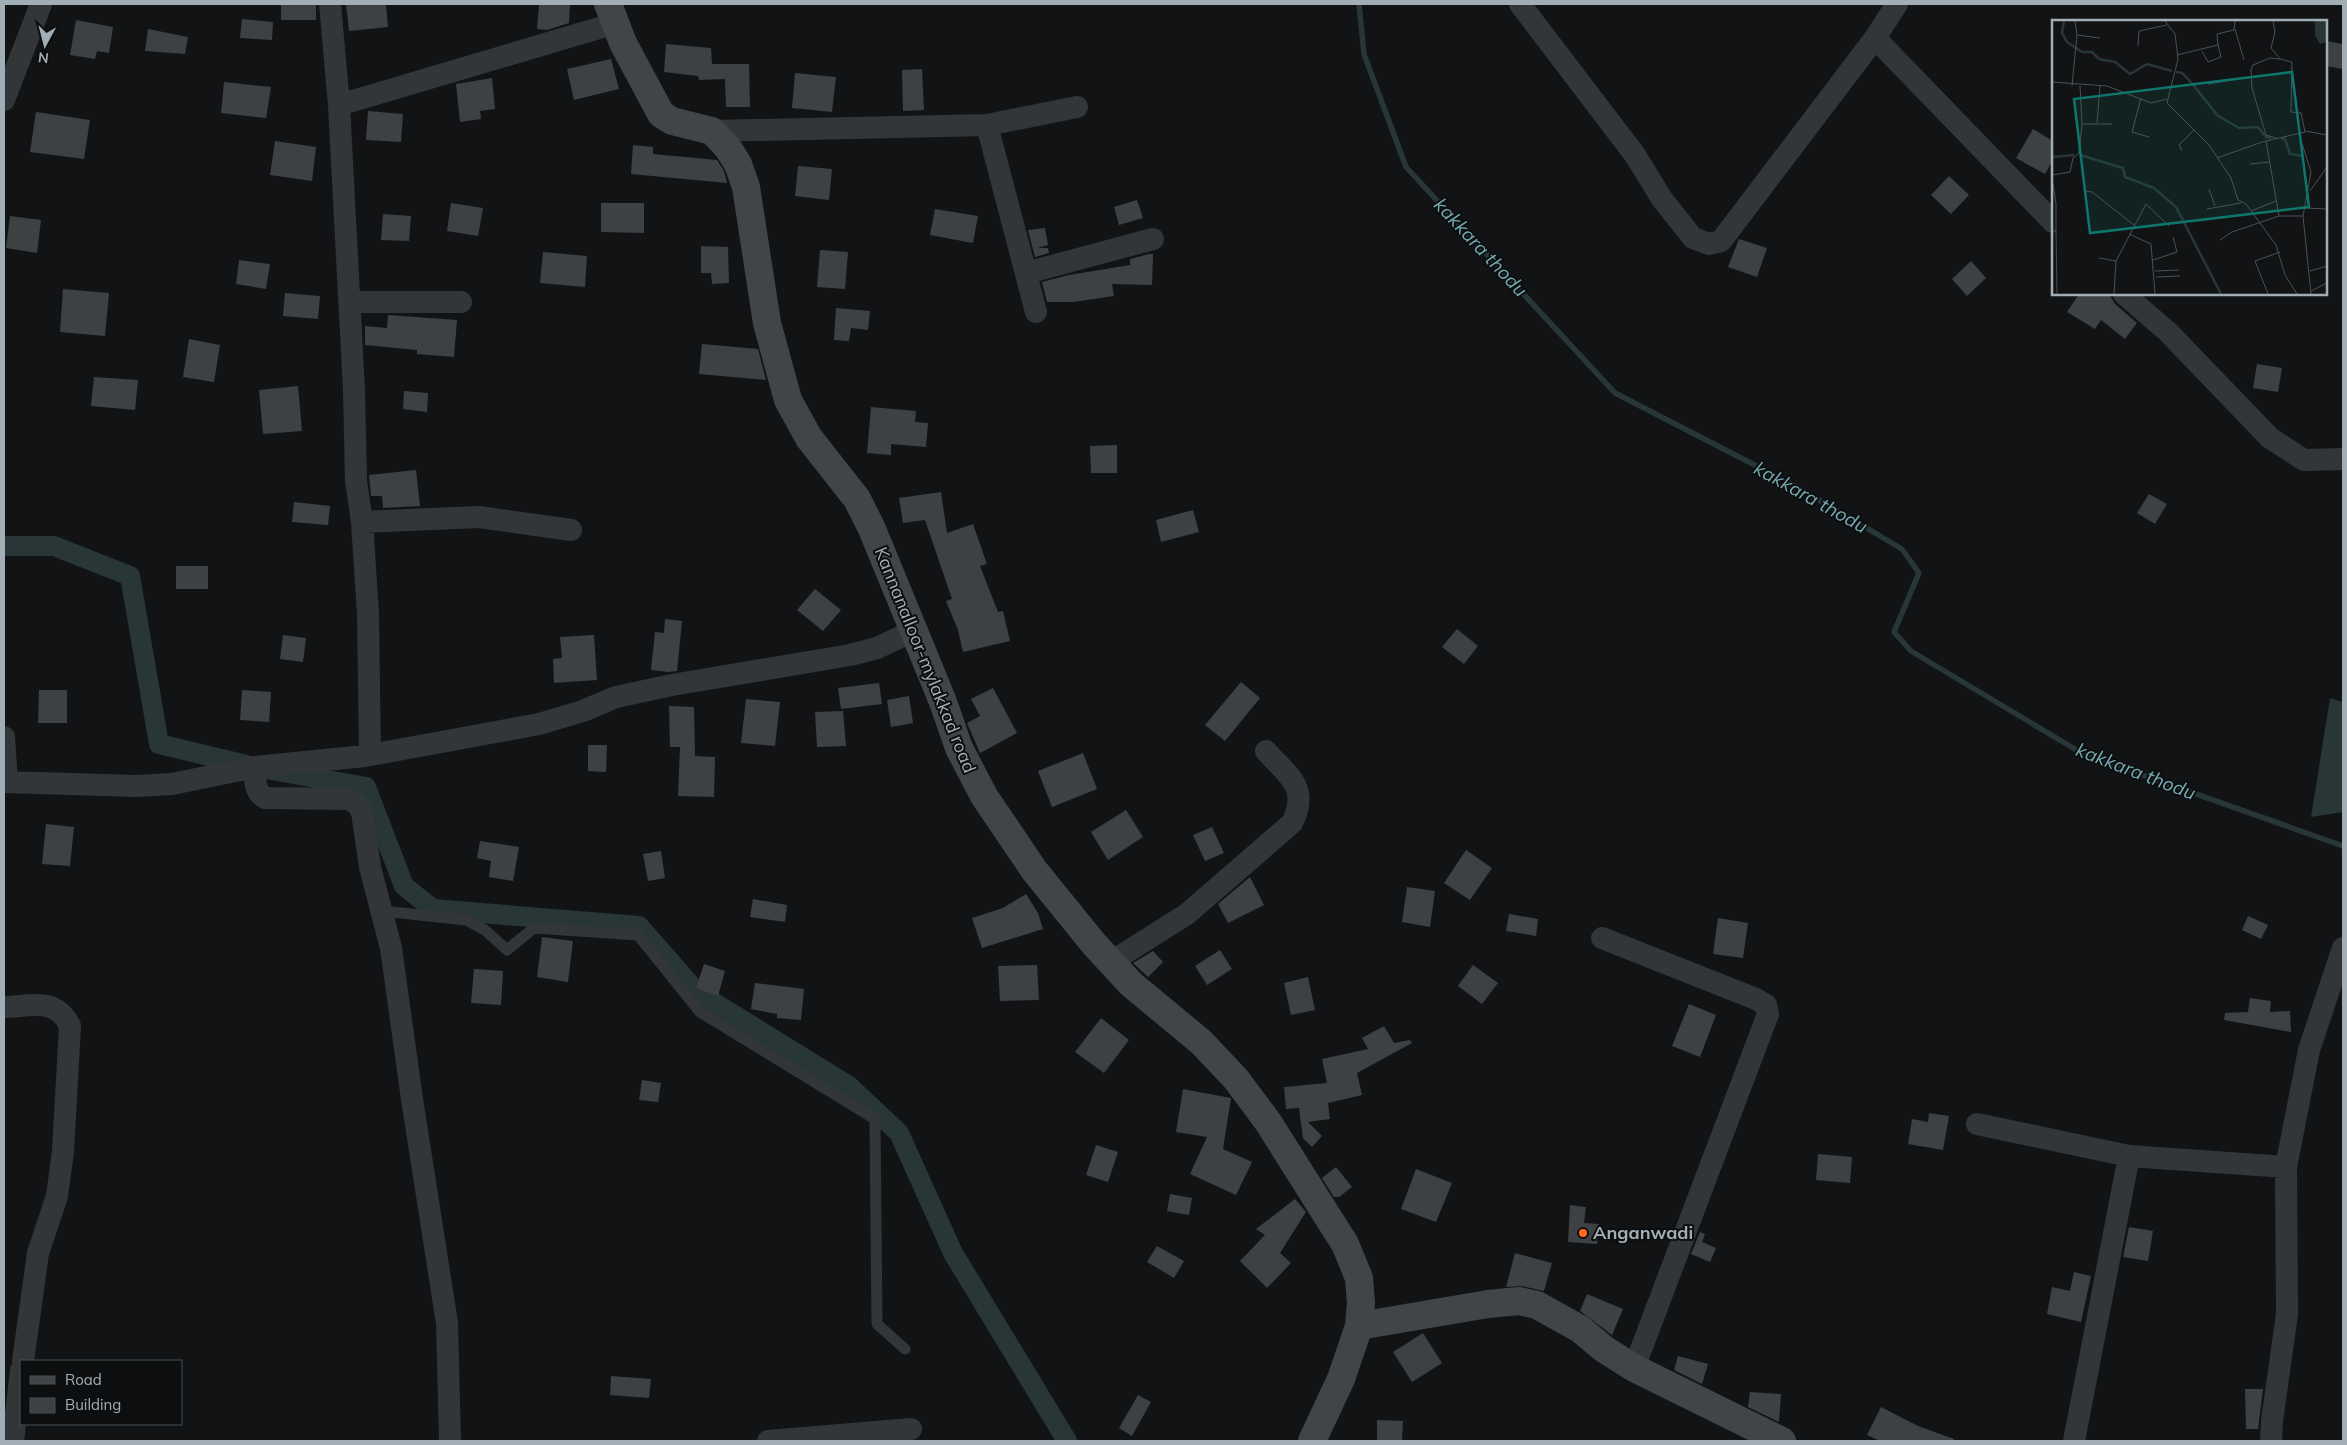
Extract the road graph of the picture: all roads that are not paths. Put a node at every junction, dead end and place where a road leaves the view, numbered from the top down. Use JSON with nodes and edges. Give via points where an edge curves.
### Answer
{"nodes":[{"id":1,"x":41,"y":4,"type":"edge"},
{"id":2,"x":330,"y":4,"type":"edge"},
{"id":3,"x":1520,"y":4,"type":"edge"},
{"id":4,"x":1897,"y":4,"type":"edge"},
{"id":5,"x":612,"y":13,"type":"edge"},
{"id":6,"x":1875,"y":38,"type":"junction"},
{"id":7,"x":4,"y":100,"type":"edge"},
{"id":8,"x":339,"y":105,"type":"junction"},
{"id":9,"x":1077,"y":108,"type":"dead end"},
{"id":10,"x":987,"y":125,"type":"junction"},
{"id":11,"x":712,"y":131,"type":"junction"},
{"id":12,"x":2052,"y":221,"type":"edge"},
{"id":13,"x":1153,"y":240,"type":"dead end"},
{"id":14,"x":1026,"y":272,"type":"junction"},
{"id":15,"x":2125,"y":295,"type":"edge"},
{"id":16,"x":350,"y":302,"type":"junction"},
{"id":17,"x":461,"y":302,"type":"dead end"},
{"id":18,"x":1036,"y":312,"type":"dead end"},
{"id":19,"x":2343,"y":459,"type":"edge"},
{"id":20,"x":362,"y":522,"type":"junction"},
{"id":21,"x":571,"y":530,"type":"dead end"},
{"id":22,"x":913,"y":631,"type":"junction"},
{"id":23,"x":4,"y":737,"type":"edge"},
{"id":24,"x":1266,"y":751,"type":"dead end"},
{"id":25,"x":370,"y":754,"type":"junction"},
{"id":26,"x":255,"y":767,"type":"junction"},
{"id":27,"x":5,"y":782,"type":"edge"},
{"id":28,"x":383,"y":911,"type":"junction"},
{"id":29,"x":1602,"y":938,"type":"dead end"},
{"id":30,"x":2343,"y":948,"type":"edge"},
{"id":31,"x":1111,"y":962,"type":"junction"},
{"id":32,"x":4,"y":1007,"type":"edge"},
{"id":33,"x":1976,"y":1124,"type":"dead end"},
{"id":34,"x":2129,"y":1156,"type":"junction"},
{"id":35,"x":2286,"y":1167,"type":"junction"},
{"id":36,"x":1359,"y":1326,"type":"junction"},
{"id":37,"x":905,"y":1349,"type":"dead end"},
{"id":38,"x":23,"y":1360,"type":"edge"},
{"id":39,"x":1634,"y":1368,"type":"junction"},
{"id":40,"x":20,"y":1379,"type":"edge"},
{"id":41,"x":911,"y":1429,"type":"dead end"},
{"id":42,"x":13,"y":1441,"type":"edge"},
{"id":43,"x":450,"y":1441,"type":"edge"},
{"id":44,"x":768,"y":1441,"type":"edge"},
{"id":45,"x":1312,"y":1441,"type":"edge"},
{"id":46,"x":1782,"y":1441,"type":"edge"},
{"id":47,"x":2074,"y":1441,"type":"edge"},
{"id":48,"x":2271,"y":1441,"type":"edge"}],
"edges":[{"from":1,"to":7,"type":"street"},
{"from":2,"to":8,"type":"street"},
{"from":3,"to":6,"type":"street","via":[[1635,155],[1662,199],[1693,238],[1709,244],[1720,241]]},
{"from":4,"to":6,"type":"street"},
{"from":5,"to":8,"type":"street"},
{"from":5,"to":11,"type":"main road","via":[[623,43],[661,114],[672,121]]},
{"from":6,"to":12,"type":"street"},
{"from":8,"to":16,"type":"street"},
{"from":9,"to":10,"type":"street"},
{"from":10,"to":11,"type":"street"},
{"from":10,"to":14,"type":"street"},
{"from":11,"to":22,"type":"main road","name":"Kannanalloor-mylakkad road","via":[[738,164],[746,187],[767,323],[788,400],[809,438],[857,499]]},
{"from":13,"to":14,"type":"street"},
{"from":14,"to":18,"type":"street"},
{"from":15,"to":19,"type":"street","via":[[2168,332],[2270,438],[2304,460]]},
{"from":16,"to":17,"type":"street"},
{"from":16,"to":20,"type":"street","via":[[356,481]]},
{"from":20,"to":21,"type":"street","via":[[479,517]]},
{"from":20,"to":25,"type":"street","via":[[368,614]]},
{"from":22,"to":25,"type":"street","via":[[877,648],[850,655],[672,685],[616,697],[539,724]]},
{"from":22,"to":31,"type":"main road","name":"Kannanalloor-mylakkad road","via":[[959,748],[979,788],[1034,870]]},
{"from":23,"to":27,"type":"street"},
{"from":24,"to":31,"type":"street","via":[[1296,785],[1300,795],[1292,823],[1188,914]]},
{"from":25,"to":26,"type":"street"},
{"from":26,"to":27,"type":"street","via":[[172,784]]},
{"from":26,"to":28,"type":"street","via":[[256,784],[260,795],[265,798],[336,797],[357,804],[362,812],[370,867]]},
{"from":28,"to":37,"type":"lane","via":[[466,920],[485,930],[507,950],[534,928],[638,935],[700,1012],[875,1119],[878,1324]]},
{"from":28,"to":43,"type":"street","via":[[447,1323]]},
{"from":29,"to":39,"type":"street","via":[[1756,999],[1766,1005],[1768,1014]]},
{"from":30,"to":35,"type":"street","via":[[2309,1050]]},
{"from":31,"to":36,"type":"main road","name":"Kannanalloor-mylakkad road","via":[[1201,1042],[1236,1078],[1268,1122],[1345,1244],[1360,1278]]},
{"from":32,"to":38,"type":"street","via":[[53,1006],[65,1014],[70,1026],[57,1196],[38,1253]]},
{"from":33,"to":34,"type":"street"},
{"from":34,"to":35,"type":"street"},
{"from":34,"to":47,"type":"street"},
{"from":35,"to":48,"type":"street","via":[[2287,1314]]},
{"from":36,"to":39,"type":"main road","via":[[1519,1301],[1558,1315]]},
{"from":36,"to":45,"type":"main road","name":"Kannanalloor-mylakkad road","via":[[1341,1379]]},
{"from":39,"to":46,"type":"main road"},
{"from":40,"to":42,"type":"street"},
{"from":41,"to":44,"type":"street"}]}
